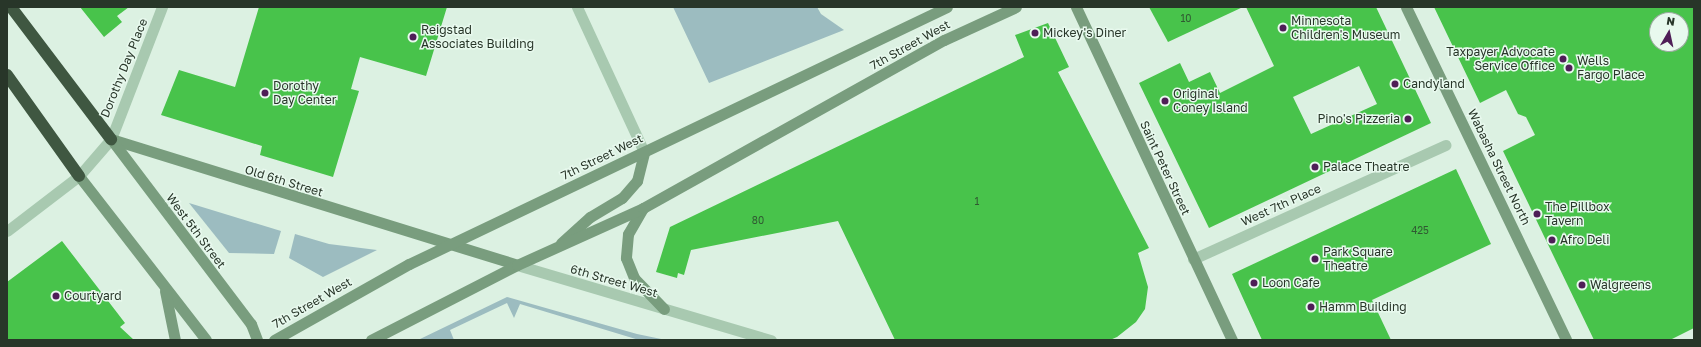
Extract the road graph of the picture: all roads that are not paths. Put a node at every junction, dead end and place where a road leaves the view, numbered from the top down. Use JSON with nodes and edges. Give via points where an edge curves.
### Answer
{"nodes":[{"id":1,"x":11,"y":7,"type":"edge"},
{"id":2,"x":162,"y":7,"type":"edge"},
{"id":3,"x":577,"y":7,"type":"edge"},
{"id":4,"x":947,"y":7,"type":"edge"},
{"id":5,"x":1016,"y":7,"type":"edge"},
{"id":6,"x":1076,"y":7,"type":"edge"},
{"id":7,"x":1406,"y":7,"type":"edge"},
{"id":8,"x":7,"y":75,"type":"edge"},
{"id":9,"x":111,"y":139,"type":"junction"},
{"id":10,"x":1446,"y":145,"type":"dead end"},
{"id":11,"x":644,"y":152,"type":"junction"},
{"id":12,"x":79,"y":176,"type":"junction"},
{"id":13,"x":642,"y":208,"type":"junction"},
{"id":14,"x":7,"y":232,"type":"edge"},
{"id":15,"x":450,"y":244,"type":"junction"},
{"id":16,"x":551,"y":252,"type":"junction"},
{"id":17,"x":1193,"y":259,"type":"junction"},
{"id":18,"x":517,"y":265,"type":"junction"},
{"id":19,"x":165,"y":289,"type":"junction"},
{"id":20,"x":664,"y":309,"type":"junction"},
{"id":21,"x":175,"y":340,"type":"edge"},
{"id":22,"x":206,"y":340,"type":"edge"},
{"id":23,"x":257,"y":340,"type":"edge"},
{"id":24,"x":274,"y":340,"type":"edge"},
{"id":25,"x":371,"y":340,"type":"edge"},
{"id":26,"x":771,"y":340,"type":"edge"},
{"id":27,"x":1232,"y":340,"type":"edge"},
{"id":28,"x":1566,"y":340,"type":"edge"}],
"edges":[{"from":1,"to":9,"type":"highway"},
{"from":2,"to":9,"type":"street","name":"Dorothy Day Place"},
{"from":3,"to":11,"type":"street"},
{"from":4,"to":11,"type":"main road","name":"7th Street West"},
{"from":5,"to":13,"type":"main road","name":"7th Street West","via":[[944,40]]},
{"from":6,"to":17,"type":"main road","name":"Saint Peter Street"},
{"from":7,"to":28,"type":"main road","name":"Wabasha Street North"},
{"from":8,"to":12,"type":"highway"},
{"from":9,"to":12,"type":"street","name":"Dorothy Day Place"},
{"from":9,"to":15,"type":"main road","name":"Old 6th Street"},
{"from":9,"to":23,"type":"main road","name":"West 5th Street","via":[[251,324]]},
{"from":10,"to":17,"type":"street","name":"West 7th Place"},
{"from":11,"to":15,"type":"main road","name":"7th Street West"},
{"from":11,"to":16,"type":"main road","via":[[637,181],[622,198],[590,217]]},
{"from":12,"to":14,"type":"street","name":"Dorothy Day Place"},
{"from":12,"to":19,"type":"main road"},
{"from":13,"to":16,"type":"main road","name":"7th Street West"},
{"from":13,"to":20,"type":"main road","via":[[628,234],[626,258],[634,278]]},
{"from":15,"to":18,"type":"main road","name":"6th Street West"},
{"from":15,"to":24,"type":"main road","name":"7th Street West"},
{"from":16,"to":18,"type":"main road","name":"7th Street West"},
{"from":17,"to":27,"type":"main road","name":"Saint Peter Street"},
{"from":18,"to":20,"type":"street","name":"6th Street West"},
{"from":18,"to":25,"type":"main road","name":"7th Street West"},
{"from":19,"to":21,"type":"main road"},
{"from":19,"to":22,"type":"main road"},
{"from":20,"to":26,"type":"street","name":"6th Street West"}]}
